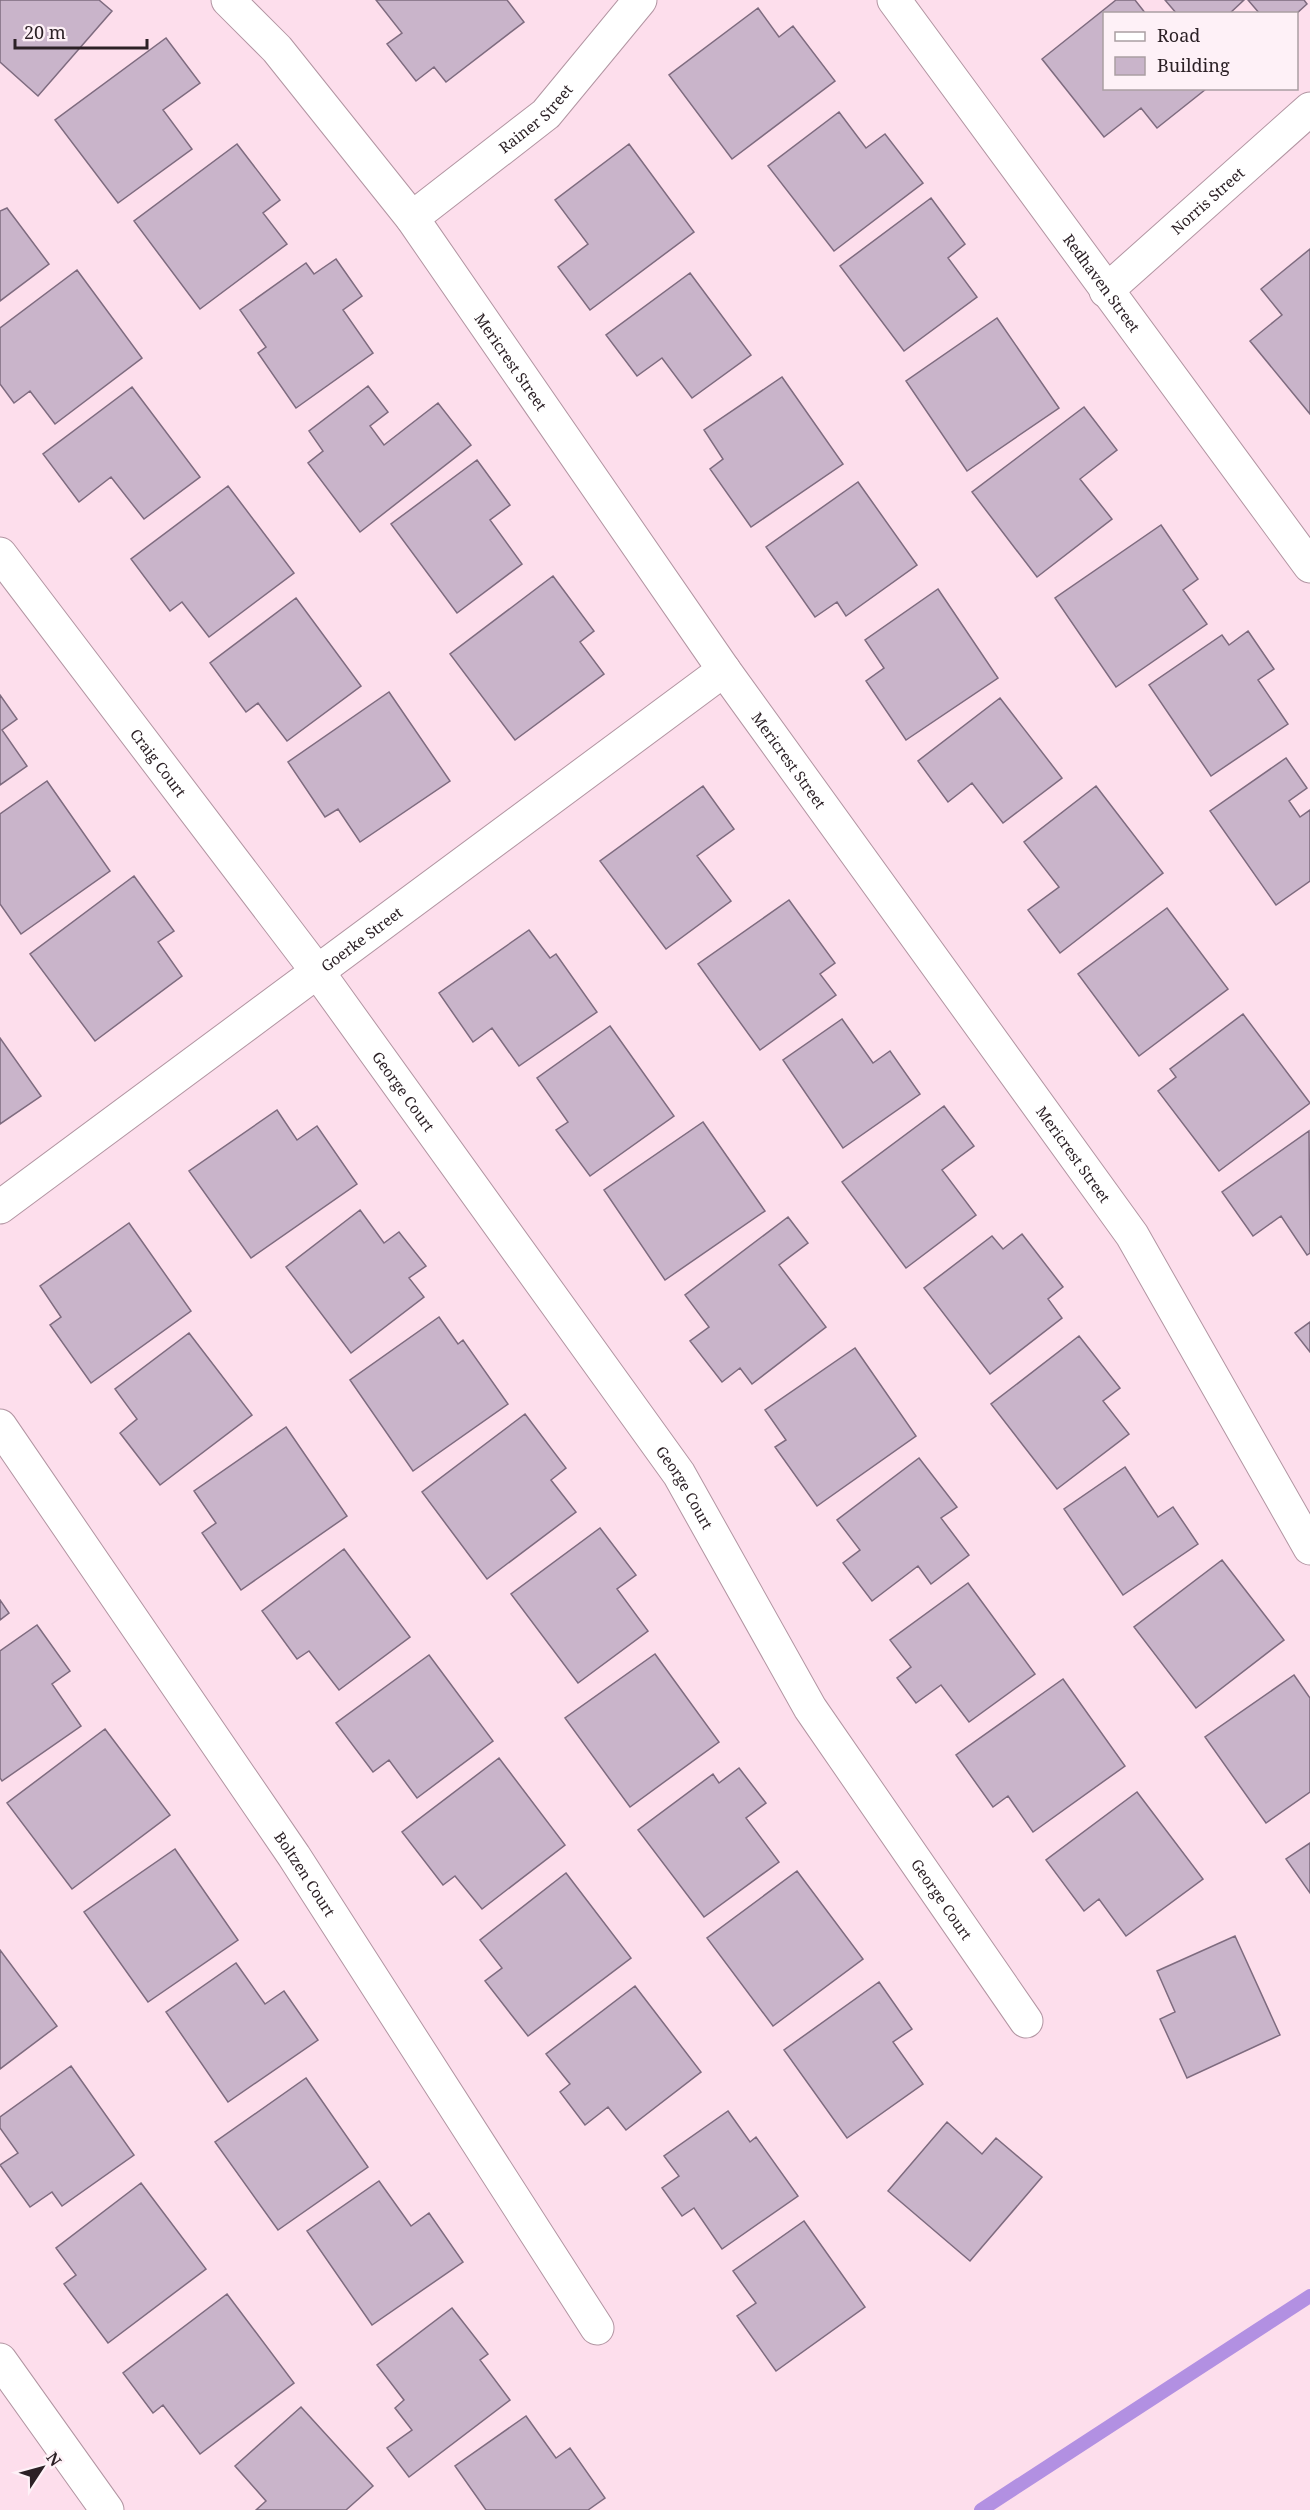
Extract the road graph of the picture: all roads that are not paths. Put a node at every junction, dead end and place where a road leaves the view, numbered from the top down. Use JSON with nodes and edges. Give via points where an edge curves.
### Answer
{"nodes":[{"id":1,"x":228,"y":0,"type":"edge"},
{"id":2,"x":639,"y":0,"type":"edge"},
{"id":3,"x":894,"y":0,"type":"edge"},
{"id":4,"x":1310,"y":109,"type":"edge"},
{"id":5,"x":412,"y":218,"type":"junction"},
{"id":6,"x":1106,"y":291,"type":"junction"},
{"id":7,"x":0,"y":554,"type":"edge"},
{"id":8,"x":1310,"y":566,"type":"edge"},
{"id":9,"x":724,"y":670,"type":"junction"},
{"id":10,"x":317,"y":971,"type":"junction"},
{"id":11,"x":0,"y":1207,"type":"edge"},
{"id":12,"x":0,"y":1426,"type":"edge"},
{"id":13,"x":1310,"y":1548,"type":"edge"},
{"id":14,"x":1026,"y":2021,"type":"dead end"},
{"id":15,"x":597,"y":2328,"type":"dead end"},
{"id":16,"x":0,"y":2360,"type":"edge"},
{"id":17,"x":107,"y":2510,"type":"edge"}],
"edges":[{"from":1,"to":5,"type":"street","name":"Mericrest Street","via":[[276,49]]},
{"from":2,"to":5,"type":"street","name":"Rainer Street","via":[[546,114]]},
{"from":3,"to":6,"type":"street","name":"Redhaven Street"},
{"from":4,"to":6,"type":"street","name":"Norris Street"},
{"from":5,"to":9,"type":"street","name":"Mericrest Street"},
{"from":6,"to":8,"type":"street","name":"Redhaven Street"},
{"from":7,"to":10,"type":"street","name":"Craig Court"},
{"from":9,"to":10,"type":"street","name":"Goerke Street"},
{"from":9,"to":13,"type":"street","name":"Mericrest Street","via":[[1132,1235]]},
{"from":10,"to":11,"type":"street","name":"Goerke Street"},
{"from":10,"to":14,"type":"street","name":"George Court","via":[[679,1474],[810,1708]]},
{"from":12,"to":15,"type":"street","name":"Boltzen Court","via":[[294,1856]]},
{"from":16,"to":17,"type":"street"}]}
